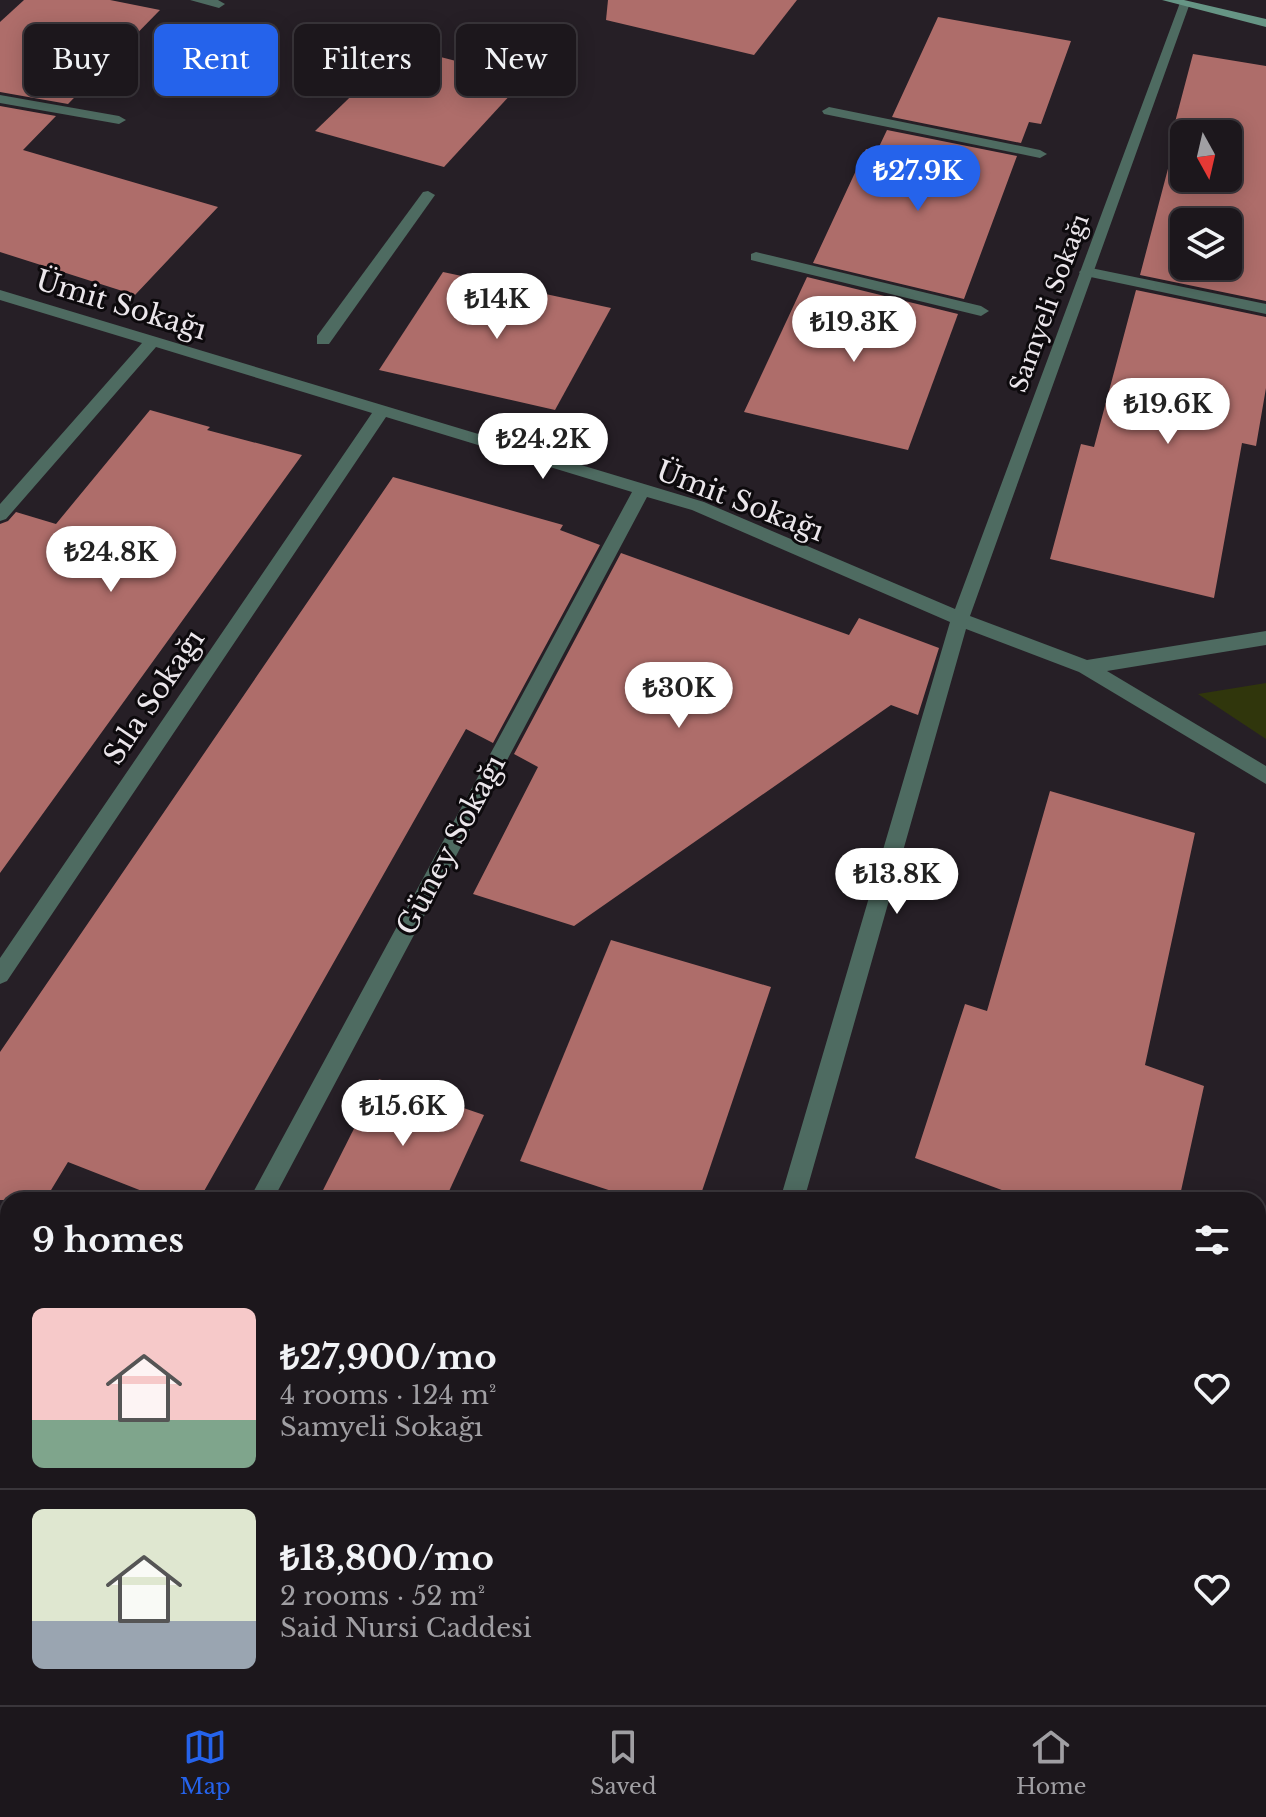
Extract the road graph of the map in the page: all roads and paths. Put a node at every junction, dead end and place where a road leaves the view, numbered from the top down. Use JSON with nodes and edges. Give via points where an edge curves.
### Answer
{"nodes":[{"id":1,"x":196,"y":0,"type":"edge"},
{"id":2,"x":1176,"y":2,"type":"edge"},
{"id":3,"x":219,"y":4,"type":"dead end"},
{"id":4,"x":1266,"y":23,"type":"edge"},
{"id":5,"x":0,"y":99,"type":"edge"},
{"id":6,"x":829,"y":111,"type":"dead end"},
{"id":7,"x":119,"y":120,"type":"dead end"},
{"id":8,"x":1040,"y":154,"type":"dead end"},
{"id":9,"x":428,"y":195,"type":"dead end"},
{"id":10,"x":756,"y":257,"type":"dead end"},
{"id":11,"x":1086,"y":272,"type":"junction"},
{"id":12,"x":0,"y":295,"type":"edge"},
{"id":13,"x":1266,"y":309,"type":"edge"},
{"id":14,"x":981,"y":311,"type":"dead end"},
{"id":15,"x":323,"y":340,"type":"dead end"},
{"id":16,"x":153,"y":341,"type":"junction"},
{"id":17,"x":382,"y":411,"type":"junction"},
{"id":18,"x":642,"y":490,"type":"junction"},
{"id":19,"x":0,"y":515,"type":"edge"},
{"id":20,"x":960,"y":619,"type":"junction"},
{"id":21,"x":1266,"y":638,"type":"edge"},
{"id":22,"x":1086,"y":667,"type":"junction"},
{"id":23,"x":1266,"y":776,"type":"edge"},
{"id":24,"x":0,"y":975,"type":"edge"},
{"id":25,"x":265,"y":1192,"type":"edge"},
{"id":26,"x":794,"y":1192,"type":"edge"}],
"edges":[{"from":1,"to":3,"type":"street"},
{"from":2,"to":4,"type":"street"},
{"from":2,"to":11,"type":"street","name":"Samyeli Sokağı"},
{"from":5,"to":7,"type":"street"},
{"from":6,"to":8,"type":"street"},
{"from":9,"to":15,"type":"street"},
{"from":10,"to":14,"type":"street"},
{"from":11,"to":13,"type":"street"},
{"from":11,"to":20,"type":"street","name":"Samyeli Sokağı"},
{"from":12,"to":16,"type":"street","name":"Ümit Sokağı"},
{"from":16,"to":17,"type":"street","name":"Ümit Sokağı"},
{"from":16,"to":19,"type":"street"},
{"from":17,"to":18,"type":"street","name":"Ümit Sokağı"},
{"from":17,"to":24,"type":"street","name":"Sıla Sokağı"},
{"from":18,"to":20,"type":"street","name":"Ümit Sokağı","via":[[698,506]]},
{"from":18,"to":25,"type":"street","name":"Güney Sokağı"},
{"from":20,"to":22,"type":"street","name":"Ümit Sokağı"},
{"from":20,"to":26,"type":"street","name":"Samyeli Sokağı"},
{"from":21,"to":22,"type":"street"},
{"from":22,"to":23,"type":"street","name":"Ümit Sokağı"}]}
